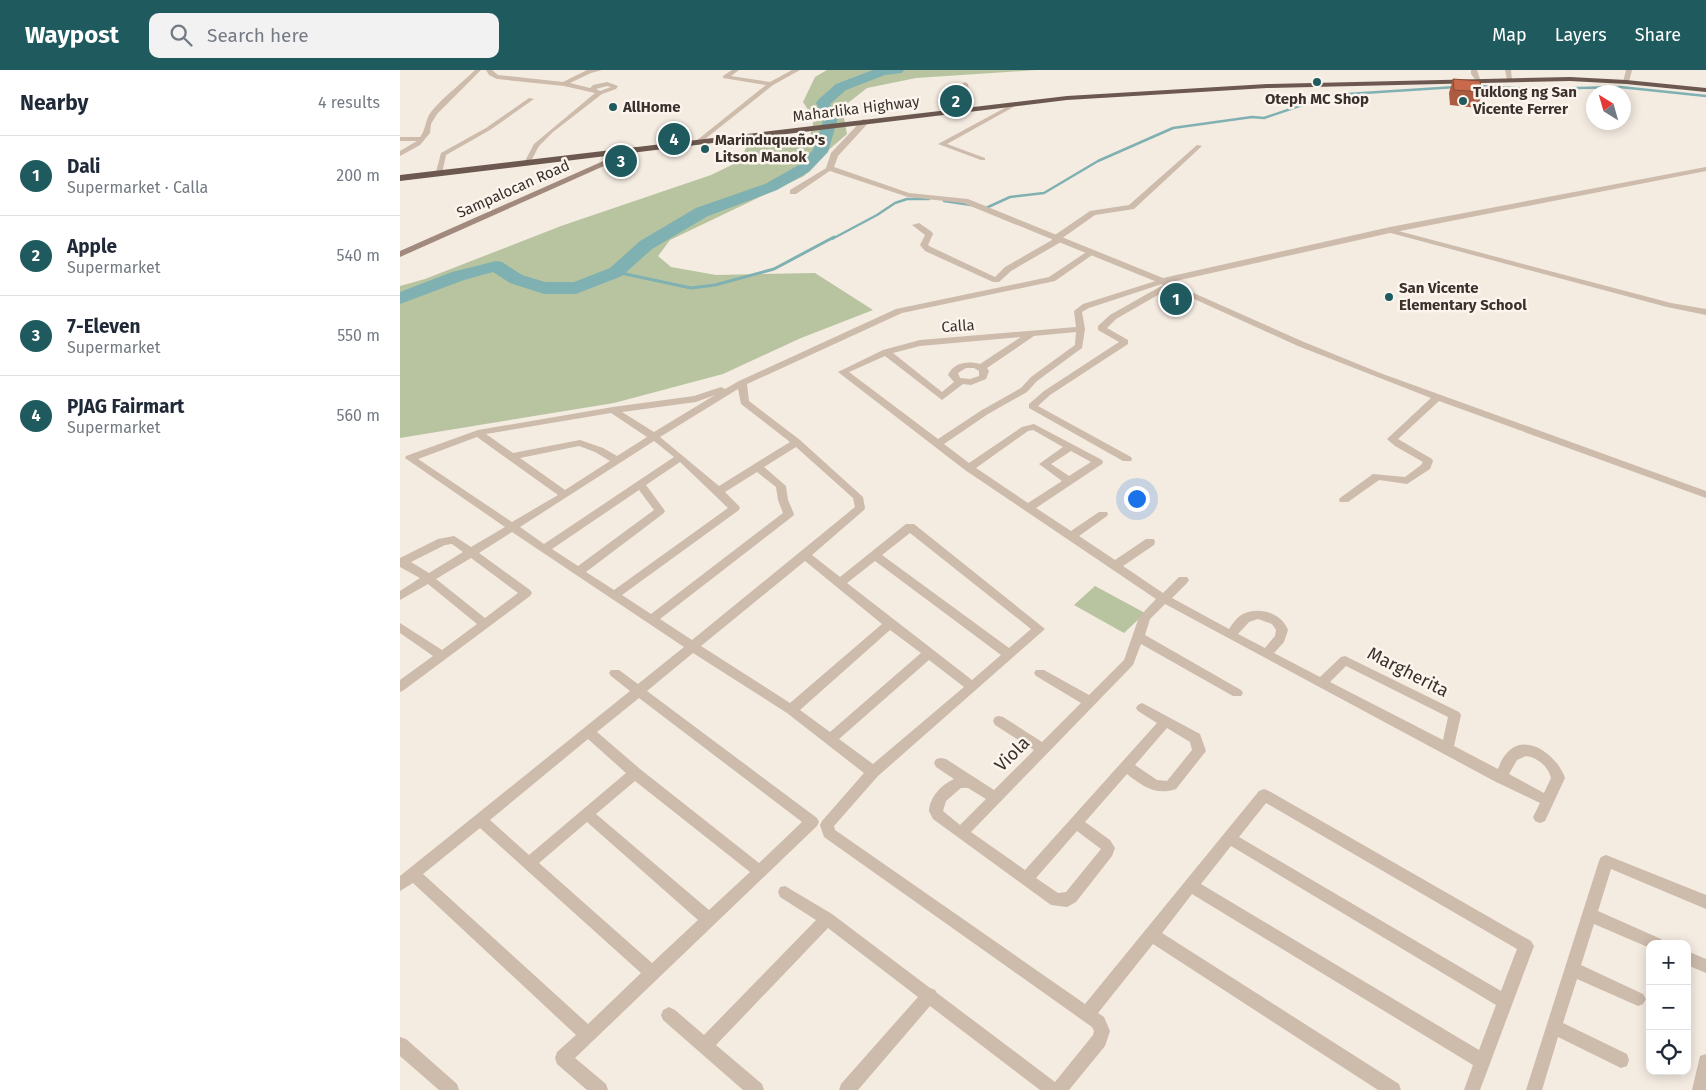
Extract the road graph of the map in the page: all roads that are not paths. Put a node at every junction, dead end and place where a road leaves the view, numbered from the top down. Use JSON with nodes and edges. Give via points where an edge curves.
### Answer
{"nodes":[{"id":1,"x":478,"y":70,"type":"edge"},
{"id":2,"x":489,"y":70,"type":"edge"},
{"id":3,"x":508,"y":70,"type":"edge"},
{"id":4,"x":599,"y":70,"type":"edge"},
{"id":5,"x":736,"y":70,"type":"edge"},
{"id":6,"x":797,"y":70,"type":"edge"},
{"id":7,"x":1474,"y":70,"type":"edge"},
{"id":8,"x":1508,"y":70,"type":"edge"},
{"id":9,"x":1629,"y":70,"type":"edge"},
{"id":10,"x":588,"y":71,"type":"edge"},
{"id":11,"x":1510,"y":80,"type":"junction"},
{"id":12,"x":1479,"y":81,"type":"junction"},
{"id":13,"x":566,"y":82,"type":"junction"},
{"id":14,"x":1626,"y":82,"type":"junction"},
{"id":15,"x":771,"y":84,"type":"junction"},
{"id":16,"x":966,"y":84,"type":"dead end"},
{"id":17,"x":593,"y":88,"type":"junction"},
{"id":18,"x":1706,"y":90,"type":"edge"},
{"id":19,"x":600,"y":93,"type":"junction"},
{"id":20,"x":531,"y":99,"type":"dead end"},
{"id":21,"x":1016,"y":104,"type":"junction"},
{"id":22,"x":969,"y":109,"type":"junction"},
{"id":23,"x":862,"y":122,"type":"junction"},
{"id":24,"x":400,"y":139,"type":"edge"},
{"id":25,"x":422,"y":139,"type":"junction"},
{"id":26,"x":698,"y":142,"type":"junction"},
{"id":27,"x":1199,"y":146,"type":"dead end"},
{"id":28,"x":638,"y":149,"type":"junction"},
{"id":29,"x":400,"y":154,"type":"edge"},
{"id":30,"x":983,"y":159,"type":"dead end"},
{"id":31,"x":527,"y":163,"type":"junction"},
{"id":32,"x":830,"y":168,"type":"junction"},
{"id":33,"x":1706,"y":169,"type":"edge"},
{"id":34,"x":438,"y":174,"type":"junction"},
{"id":35,"x":400,"y":178,"type":"edge"},
{"id":36,"x":793,"y":192,"type":"dead end"},
{"id":37,"x":916,"y":225,"type":"dead end"},
{"id":38,"x":1390,"y":230,"type":"junction"},
{"id":39,"x":1057,"y":239,"type":"junction"},
{"id":40,"x":1091,"y":253,"type":"junction"},
{"id":41,"x":400,"y":254,"type":"edge"},
{"id":42,"x":1166,"y":283,"type":"junction"},
{"id":43,"x":1706,"y":312,"type":"edge"},
{"id":44,"x":1081,"y":329,"type":"junction"},
{"id":45,"x":1031,"y":334,"type":"junction"},
{"id":46,"x":886,"y":352,"type":"junction"},
{"id":47,"x":982,"y":368,"type":"junction"},
{"id":48,"x":843,"y":372,"type":"joint"},
{"id":49,"x":961,"y":381,"type":"junction"},
{"id":50,"x":742,"y":383,"type":"junction"},
{"id":51,"x":1438,"y":397,"type":"junction"},
{"id":52,"x":613,"y":410,"type":"junction"},
{"id":53,"x":478,"y":433,"type":"junction"},
{"id":54,"x":655,"y":436,"type":"junction"},
{"id":55,"x":796,"y":442,"type":"junction"},
{"id":56,"x":937,"y":444,"type":"junction"},
{"id":57,"x":1070,"y":447,"type":"junction"},
{"id":58,"x":510,"y":457,"type":"junction"},
{"id":59,"x":680,"y":457,"type":"junction"},
{"id":60,"x":410,"y":458,"type":"junction"},
{"id":61,"x":1127,"y":459,"type":"dead end"},
{"id":62,"x":618,"y":461,"type":"junction"},
{"id":63,"x":400,"y":464,"type":"edge"},
{"id":64,"x":757,"y":467,"type":"junction"},
{"id":65,"x":970,"y":468,"type":"junction"},
{"id":66,"x":1069,"y":482,"type":"junction"},
{"id":67,"x":640,"y":484,"type":"junction"},
{"id":68,"x":718,"y":491,"type":"junction"},
{"id":69,"x":565,"y":495,"type":"junction"},
{"id":70,"x":1706,"y":495,"type":"edge"},
{"id":71,"x":1344,"y":500,"type":"dead end"},
{"id":72,"x":1028,"y":508,"type":"junction"},
{"id":73,"x":1103,"y":514,"type":"dead end"},
{"id":74,"x":514,"y":527,"type":"junction"},
{"id":75,"x":1070,"y":537,"type":"junction"},
{"id":76,"x":1150,"y":542,"type":"dead end"},
{"id":77,"x":545,"y":548,"type":"junction"},
{"id":78,"x":471,"y":552,"type":"junction"},
{"id":79,"x":805,"y":555,"type":"junction"},
{"id":80,"x":875,"y":555,"type":"junction"},
{"id":81,"x":401,"y":562,"type":"edge"},
{"id":82,"x":1114,"y":566,"type":"junction"},
{"id":83,"x":578,"y":572,"type":"junction"},
{"id":84,"x":428,"y":578,"type":"junction"},
{"id":85,"x":1183,"y":580,"type":"dead end"},
{"id":86,"x":840,"y":584,"type":"junction"},
{"id":87,"x":614,"y":595,"type":"junction"},
{"id":88,"x":400,"y":596,"type":"edge"},
{"id":89,"x":1163,"y":598,"type":"junction"},
{"id":90,"x":651,"y":620,"type":"junction"},
{"id":91,"x":484,"y":623,"type":"junction"},
{"id":92,"x":890,"y":624,"type":"junction"},
{"id":93,"x":400,"y":626,"type":"edge"},
{"id":94,"x":411,"y":635,"type":"junction"},
{"id":95,"x":1231,"y":635,"type":"junction"},
{"id":96,"x":1139,"y":637,"type":"junction"},
{"id":97,"x":400,"y":642,"type":"edge"},
{"id":98,"x":694,"y":646,"type":"junction"},
{"id":99,"x":929,"y":653,"type":"junction"},
{"id":100,"x":1009,"y":654,"type":"junction"},
{"id":101,"x":1266,"y":654,"type":"junction"},
{"id":102,"x":442,"y":656,"type":"junction"},
{"id":103,"x":616,"y":673,"type":"dead end"},
{"id":104,"x":1040,"y":673,"type":"dead end"},
{"id":105,"x":1321,"y":683,"type":"junction"},
{"id":106,"x":972,"y":686,"type":"junction"},
{"id":107,"x":400,"y":687,"type":"edge"},
{"id":108,"x":639,"y":691,"type":"junction"},
{"id":109,"x":1237,"y":693,"type":"dead end"},
{"id":110,"x":1090,"y":702,"type":"junction"},
{"id":111,"x":1142,"y":708,"type":"dead end"},
{"id":112,"x":790,"y":710,"type":"junction"},
{"id":113,"x":999,"y":721,"type":"dead end"},
{"id":114,"x":1166,"y":721,"type":"junction"},
{"id":115,"x":588,"y":732,"type":"junction"},
{"id":116,"x":830,"y":740,"type":"junction"},
{"id":117,"x":1043,"y":749,"type":"junction"},
{"id":118,"x":1447,"y":749,"type":"junction"},
{"id":119,"x":941,"y":763,"type":"dead end"},
{"id":120,"x":1127,"y":767,"type":"junction"},
{"id":121,"x":872,"y":772,"type":"junction"},
{"id":122,"x":635,"y":773,"type":"junction"},
{"id":123,"x":1501,"y":778,"type":"junction"},
{"id":124,"x":971,"y":784,"type":"junction"},
{"id":125,"x":994,"y":798,"type":"junction"},
{"id":126,"x":1548,"y":801,"type":"junction"},
{"id":127,"x":587,"y":814,"type":"junction"},
{"id":128,"x":1540,"y":817,"type":"dead end"},
{"id":129,"x":479,"y":818,"type":"junction"},
{"id":130,"x":1076,"y":823,"type":"junction"},
{"id":131,"x":961,"y":833,"type":"junction"},
{"id":132,"x":1229,"y":838,"type":"junction"},
{"id":133,"x":529,"y":863,"type":"junction"},
{"id":134,"x":759,"y":871,"type":"junction"},
{"id":135,"x":413,"y":874,"type":"junction"},
{"id":136,"x":1026,"y":879,"type":"junction"},
{"id":137,"x":400,"y":885,"type":"edge"},
{"id":138,"x":1191,"y":886,"type":"junction"},
{"id":139,"x":785,"y":892,"type":"dead end"},
{"id":140,"x":1706,"y":902,"type":"edge"},
{"id":141,"x":1590,"y":915,"type":"junction"},
{"id":142,"x":827,"y":919,"type":"junction"},
{"id":143,"x":709,"y":920,"type":"junction"},
{"id":144,"x":1151,"y":934,"type":"junction"},
{"id":145,"x":1647,"y":940,"type":"edge"},
{"id":146,"x":1691,"y":960,"type":"edge"},
{"id":147,"x":1706,"y":966,"type":"edge"},
{"id":148,"x":1572,"y":969,"type":"junction"},
{"id":149,"x":652,"y":973,"type":"junction"},
{"id":150,"x":930,"y":995,"type":"junction"},
{"id":151,"x":1638,"y":999,"type":"dead end"},
{"id":152,"x":1506,"y":1002,"type":"junction"},
{"id":153,"x":1088,"y":1013,"type":"junction"},
{"id":154,"x":669,"y":1015,"type":"dead end"},
{"id":155,"x":1554,"y":1027,"type":"junction"},
{"id":156,"x":588,"y":1035,"type":"junction"},
{"id":157,"x":400,"y":1045,"type":"edge"},
{"id":158,"x":704,"y":1046,"type":"junction"},
{"id":159,"x":1621,"y":1060,"type":"dead end"},
{"id":160,"x":1482,"y":1061,"type":"junction"},
{"id":161,"x":1706,"y":1062,"type":"edge"},
{"id":162,"x":451,"y":1090,"type":"edge"},
{"id":163,"x":600,"y":1090,"type":"edge"},
{"id":164,"x":756,"y":1090,"type":"edge"},
{"id":165,"x":847,"y":1090,"type":"edge"},
{"id":166,"x":1053,"y":1090,"type":"edge"},
{"id":167,"x":1059,"y":1090,"type":"edge"},
{"id":168,"x":1393,"y":1090,"type":"edge"},
{"id":169,"x":1472,"y":1090,"type":"edge"},
{"id":170,"x":1535,"y":1090,"type":"edge"},
{"id":171,"x":1700,"y":1090,"type":"edge"}],
"edges":[{"from":1,"to":25,"type":"street","via":[[434,113]]},
{"from":2,"to":13,"type":"street","via":[[498,77]]},
{"from":3,"to":13,"type":"street"},
{"from":4,"to":10,"type":"street"},
{"from":5,"to":15,"type":"street","via":[[725,77]]},
{"from":6,"to":15,"type":"street"},
{"from":7,"to":12,"type":"street"},
{"from":8,"to":11,"type":"street"},
{"from":9,"to":14,"type":"street"},
{"from":10,"to":13,"type":"street"},
{"from":11,"to":12,"type":"highway","name":"Maharlika Highway"},
{"from":11,"to":14,"type":"highway","name":"Maharlika Highway"},
{"from":12,"to":21,"type":"highway","name":"Maharlika Highway","via":[[1208,88]]},
{"from":13,"to":17,"type":"street"},
{"from":14,"to":18,"type":"highway","name":"Maharlika Highway"},
{"from":15,"to":26,"type":"street"},
{"from":16,"to":22,"type":"street"},
{"from":17,"to":19,"type":"street"},
{"from":17,"to":19,"type":"street","via":[[606,84],[615,86],[611,91]]},
{"from":19,"to":31,"type":"street","via":[[541,140]]},
{"from":20,"to":34,"type":"street","via":[[443,154]]},
{"from":21,"to":22,"type":"highway","name":"Maharlika Highway"},
{"from":21,"to":30,"type":"street","via":[[942,144]]},
{"from":22,"to":23,"type":"highway","name":"Maharlika Highway"},
{"from":23,"to":26,"type":"highway","name":"Maharlika Highway"},
{"from":23,"to":32,"type":"street","via":[[834,156]]},
{"from":24,"to":25,"type":"street"},
{"from":25,"to":29,"type":"street"},
{"from":26,"to":28,"type":"highway","name":"Maharlika Highway"},
{"from":27,"to":39,"type":"street","via":[[1131,207],[1093,213]]},
{"from":28,"to":31,"type":"highway","name":"Maharlika Highway"},
{"from":28,"to":41,"type":"main road","name":"Sampalocan Road"},
{"from":31,"to":34,"type":"highway","name":"Maharlika Highway"},
{"from":32,"to":36,"type":"street"},
{"from":32,"to":39,"type":"street","via":[[908,195],[965,201]]},
{"from":33,"to":38,"type":"street"},
{"from":34,"to":35,"type":"highway","name":"Maharlika Highway"},
{"from":37,"to":39,"type":"street","via":[[929,234],[924,245],[928,250],[996,280]]},
{"from":38,"to":42,"type":"street"},
{"from":38,"to":43,"type":"street"},
{"from":39,"to":40,"type":"street"},
{"from":40,"to":42,"type":"street"},
{"from":40,"to":50,"type":"street","via":[[1052,279],[899,311]]},
{"from":42,"to":44,"type":"street","via":[[1086,306],[1078,311]]},
{"from":42,"to":51,"type":"street","via":[[1301,344]]},
{"from":42,"to":61,"type":"street","via":[[1101,328],[1125,342],[1032,406]]},
{"from":44,"to":45,"type":"street","name":"Calla"},
{"from":44,"to":56,"type":"street","via":[[1079,346],[1024,390]]},
{"from":45,"to":46,"type":"street","name":"Calla","via":[[920,343]]},
{"from":45,"to":47,"type":"street"},
{"from":46,"to":48,"type":"street","name":"Calla"},
{"from":46,"to":49,"type":"street","via":[[942,397]]},
{"from":47,"to":49,"type":"street","via":[[984,374],[980,379]]},
{"from":47,"to":49,"type":"street","via":[[970,365],[956,369],[953,374]]},
{"from":48,"to":56,"type":"street"},
{"from":50,"to":52,"type":"street","via":[[696,399]]},
{"from":50,"to":54,"type":"street"},
{"from":50,"to":55,"type":"street","via":[[744,402]]},
{"from":51,"to":70,"type":"street"},
{"from":51,"to":71,"type":"street","via":[[1392,439],[1428,461],[1426,467],[1407,481],[1377,476]]},
{"from":52,"to":53,"type":"street"},
{"from":52,"to":54,"type":"street"},
{"from":53,"to":58,"type":"street"},
{"from":53,"to":60,"type":"street"},
{"from":54,"to":59,"type":"street"},
{"from":54,"to":62,"type":"street"},
{"from":55,"to":64,"type":"street"},
{"from":55,"to":79,"type":"street","via":[[858,497],[860,504],[860,508]]},
{"from":56,"to":65,"type":"street"},
{"from":57,"to":65,"type":"street","via":[[1039,428],[1030,428]]},
{"from":57,"to":66,"type":"street","via":[[1044,464]]},
{"from":57,"to":66,"type":"street","via":[[1098,462]]},
{"from":58,"to":62,"type":"street","via":[[580,443]]},
{"from":58,"to":69,"type":"street"},
{"from":59,"to":67,"type":"street"},
{"from":59,"to":68,"type":"street"},
{"from":60,"to":63,"type":"street"},
{"from":60,"to":74,"type":"street"},
{"from":62,"to":69,"type":"street"},
{"from":64,"to":68,"type":"street"},
{"from":64,"to":90,"type":"street","via":[[781,486],[789,514]]},
{"from":65,"to":72,"type":"street"},
{"from":66,"to":72,"type":"street"},
{"from":67,"to":77,"type":"street"},
{"from":67,"to":83,"type":"street","via":[[660,511]]},
{"from":68,"to":87,"type":"street","via":[[735,508]]},
{"from":69,"to":74,"type":"street"},
{"from":72,"to":75,"type":"street"},
{"from":73,"to":75,"type":"street"},
{"from":74,"to":77,"type":"street"},
{"from":74,"to":78,"type":"street"},
{"from":75,"to":82,"type":"street"},
{"from":76,"to":82,"type":"street"},
{"from":77,"to":83,"type":"street"},
{"from":78,"to":81,"type":"street","via":[[458,542],[449,540]]},
{"from":78,"to":84,"type":"street"},
{"from":78,"to":91,"type":"street","via":[[526,593]]},
{"from":79,"to":86,"type":"street"},
{"from":79,"to":98,"type":"street"},
{"from":80,"to":86,"type":"street"},
{"from":80,"to":100,"type":"street"},
{"from":80,"to":100,"type":"street","via":[[910,527],[1039,629]]},
{"from":81,"to":84,"type":"street"},
{"from":82,"to":89,"type":"street"},
{"from":83,"to":87,"type":"street"},
{"from":84,"to":88,"type":"street"},
{"from":84,"to":91,"type":"street"},
{"from":85,"to":89,"type":"street","name":"Viola"},
{"from":86,"to":92,"type":"street"},
{"from":87,"to":90,"type":"street"},
{"from":89,"to":95,"type":"street"},
{"from":89,"to":96,"type":"street","name":"Viola","via":[[1145,616]]},
{"from":90,"to":98,"type":"street"},
{"from":91,"to":102,"type":"street"},
{"from":92,"to":99,"type":"street"},
{"from":92,"to":112,"type":"street"},
{"from":93,"to":94,"type":"street"},
{"from":94,"to":97,"type":"street"},
{"from":94,"to":102,"type":"street"},
{"from":95,"to":101,"type":"street"},
{"from":95,"to":101,"type":"street","via":[[1247,617],[1260,615],[1273,619],[1282,633]]},
{"from":96,"to":109,"type":"street"},
{"from":96,"to":110,"type":"street","name":"Viola","via":[[1129,662]]},
{"from":98,"to":108,"type":"street"},
{"from":98,"to":112,"type":"street"},
{"from":99,"to":106,"type":"street"},
{"from":99,"to":116,"type":"street"},
{"from":100,"to":106,"type":"street"},
{"from":101,"to":105,"type":"street"},
{"from":102,"to":107,"type":"street"},
{"from":103,"to":108,"type":"street"},
{"from":104,"to":110,"type":"street"},
{"from":105,"to":118,"type":"street"},
{"from":105,"to":118,"type":"street","name":"Margherita","via":[[1345,660],[1455,715]]},
{"from":106,"to":121,"type":"street"},
{"from":108,"to":115,"type":"street"},
{"from":108,"to":134,"type":"street","via":[[812,822]]},
{"from":110,"to":117,"type":"street","name":"Viola"},
{"from":111,"to":114,"type":"street"},
{"from":112,"to":116,"type":"street"},
{"from":113,"to":117,"type":"street"},
{"from":114,"to":120,"type":"street"},
{"from":114,"to":120,"type":"street","via":[[1195,738],[1199,751],[1171,786],[1158,788]]},
{"from":115,"to":122,"type":"street"},
{"from":115,"to":129,"type":"street"},
{"from":116,"to":121,"type":"street"},
{"from":117,"to":125,"type":"street","name":"Viola"},
{"from":118,"to":123,"type":"street"},
{"from":119,"to":124,"type":"street"},
{"from":120,"to":130,"type":"street"},
{"from":121,"to":153,"type":"street","via":[[827,825],[829,834]]},
{"from":122,"to":127,"type":"street"},
{"from":122,"to":134,"type":"street"},
{"from":123,"to":126,"type":"street"},
{"from":123,"to":126,"type":"street","via":[[1513,755],[1526,752],[1541,755],[1554,765],[1558,778]]},
{"from":124,"to":125,"type":"street"},
{"from":124,"to":131,"type":"street","via":[[954,784],[938,801],[936,809],[943,820]]},
{"from":125,"to":131,"type":"street","name":"Viola"},
{"from":126,"to":128,"type":"street"},
{"from":127,"to":133,"type":"street"},
{"from":127,"to":143,"type":"street"},
{"from":129,"to":133,"type":"street"},
{"from":129,"to":135,"type":"street"},
{"from":130,"to":136,"type":"street"},
{"from":130,"to":136,"type":"street","via":[[1108,848],[1071,897],[1056,900]]},
{"from":131,"to":136,"type":"street"},
{"from":132,"to":138,"type":"street"},
{"from":132,"to":152,"type":"street"},
{"from":132,"to":152,"type":"street","via":[[1264,795],[1526,946]]},
{"from":133,"to":149,"type":"street"},
{"from":134,"to":143,"type":"street"},
{"from":135,"to":137,"type":"street"},
{"from":135,"to":156,"type":"street"},
{"from":138,"to":144,"type":"street"},
{"from":138,"to":160,"type":"street"},
{"from":139,"to":142,"type":"street"},
{"from":140,"to":141,"type":"street","via":[[1606,861]]},
{"from":141,"to":145,"type":"street"},
{"from":141,"to":148,"type":"street"},
{"from":142,"to":150,"type":"street"},
{"from":142,"to":158,"type":"street"},
{"from":143,"to":149,"type":"street"},
{"from":144,"to":153,"type":"street"},
{"from":144,"to":168,"type":"street"},
{"from":146,"to":147,"type":"street"},
{"from":148,"to":151,"type":"street"},
{"from":148,"to":155,"type":"street"},
{"from":149,"to":156,"type":"street"},
{"from":150,"to":165,"type":"street"},
{"from":150,"to":166,"type":"street"},
{"from":152,"to":160,"type":"street"},
{"from":153,"to":167,"type":"street","via":[[1102,1031],[1099,1040]]},
{"from":154,"to":158,"type":"street"},
{"from":155,"to":159,"type":"street"},
{"from":155,"to":170,"type":"street"},
{"from":156,"to":163,"type":"street","via":[[564,1058]]},
{"from":157,"to":162,"type":"street"},
{"from":158,"to":164,"type":"street"},
{"from":160,"to":169,"type":"street"},
{"from":161,"to":171,"type":"street"}]}
